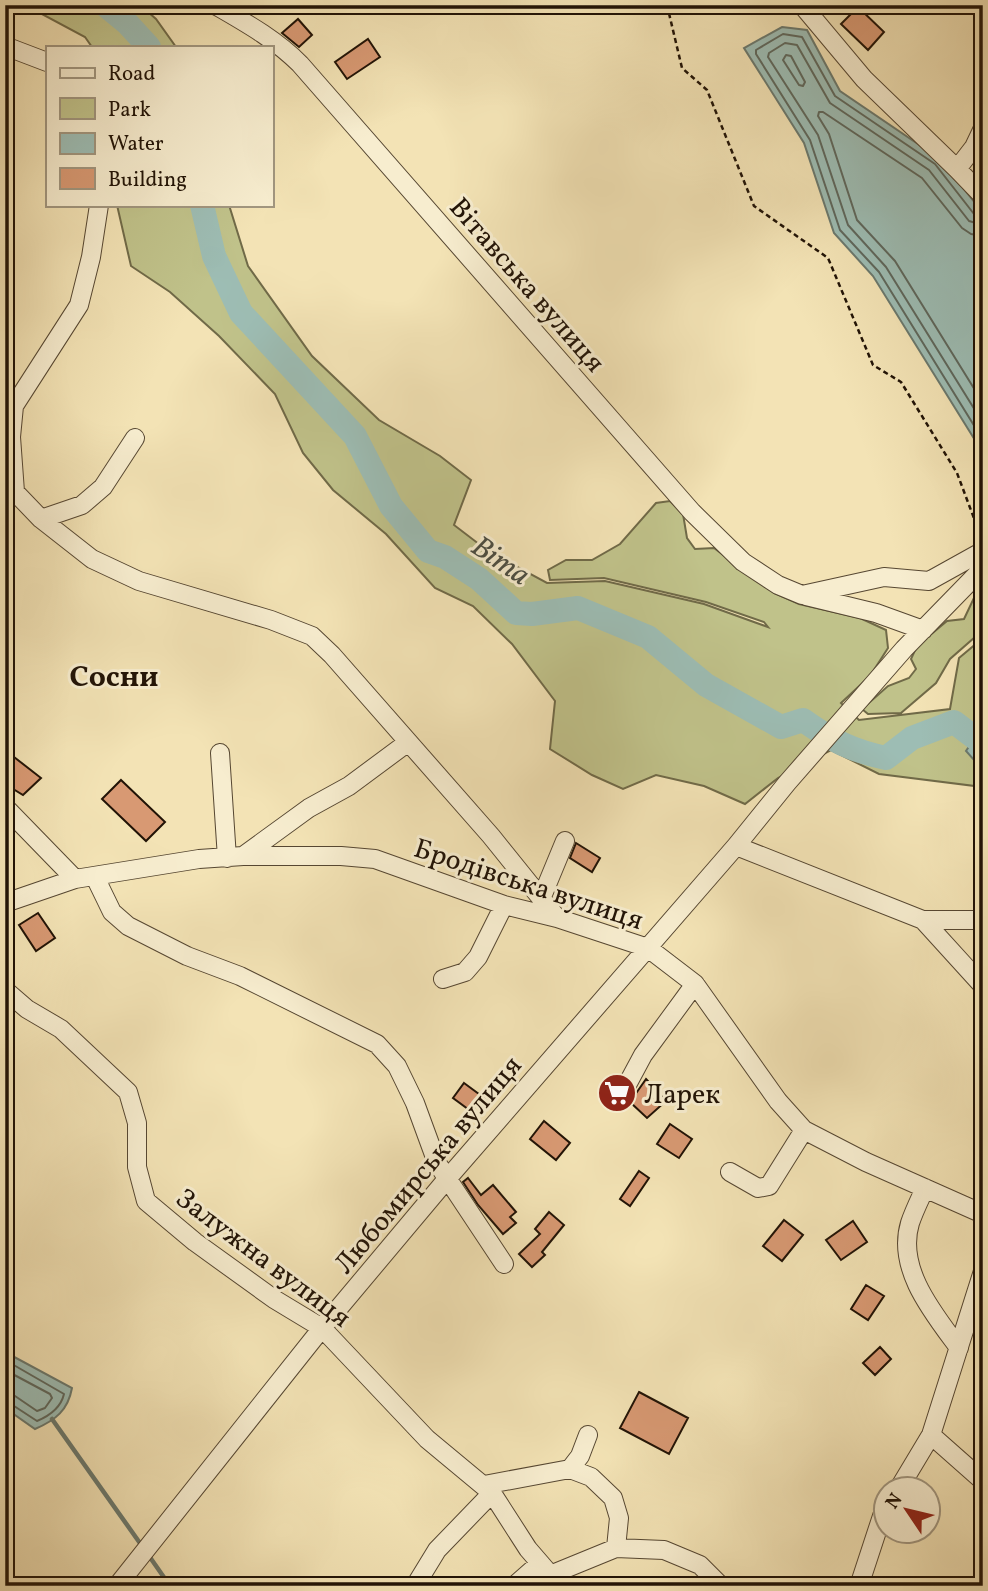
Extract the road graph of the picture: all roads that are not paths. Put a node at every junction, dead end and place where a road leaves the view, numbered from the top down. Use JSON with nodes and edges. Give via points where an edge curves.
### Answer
{"nodes":[{"id":1,"x":215,"y":5,"type":"edge"},
{"id":2,"x":802,"y":5,"type":"edge"},
{"id":3,"x":5,"y":46,"type":"edge"},
{"id":4,"x":46,"y":62,"type":"edge"},
{"id":5,"x":983,"y":128,"type":"edge"},
{"id":6,"x":957,"y":169,"type":"junction"},
{"id":7,"x":983,"y":196,"type":"edge"},
{"id":8,"x":99,"y":206,"type":"edge"},
{"id":9,"x":135,"y":438,"type":"dead end"},
{"id":10,"x":10,"y":490,"type":"edge"},
{"id":11,"x":41,"y":519,"type":"junction"},
{"id":12,"x":983,"y":551,"type":"edge"},
{"id":13,"x":983,"y":568,"type":"edge"},
{"id":14,"x":802,"y":595,"type":"junction"},
{"id":15,"x":923,"y":630,"type":"junction"},
{"id":16,"x":407,"y":743,"type":"junction"},
{"id":17,"x":220,"y":753,"type":"dead end"},
{"id":18,"x":5,"y":807,"type":"edge"},
{"id":19,"x":565,"y":841,"type":"dead end"},
{"id":20,"x":736,"y":846,"type":"junction"},
{"id":21,"x":235,"y":857,"type":"junction"},
{"id":22,"x":95,"y":877,"type":"junction"},
{"id":23,"x":75,"y":879,"type":"junction"},
{"id":24,"x":541,"y":899,"type":"junction"},
{"id":25,"x":5,"y":903,"type":"edge"},
{"id":26,"x":504,"y":905,"type":"junction"},
{"id":27,"x":557,"y":918,"type":"junction"},
{"id":28,"x":923,"y":920,"type":"junction"},
{"id":29,"x":983,"y":920,"type":"edge"},
{"id":30,"x":648,"y":948,"type":"junction"},
{"id":31,"x":443,"y":979,"type":"dead end"},
{"id":32,"x":695,"y":984,"type":"junction"},
{"id":33,"x":983,"y":986,"type":"edge"},
{"id":34,"x":5,"y":990,"type":"edge"},
{"id":35,"x":621,"y":1096,"type":"dead end"},
{"id":36,"x":804,"y":1130,"type":"junction"},
{"id":37,"x":730,"y":1172,"type":"dead end"},
{"id":38,"x":447,"y":1179,"type":"junction"},
{"id":39,"x":925,"y":1188,"type":"junction"},
{"id":40,"x":983,"y":1214,"type":"edge"},
{"id":41,"x":504,"y":1264,"type":"dead end"},
{"id":42,"x":983,"y":1271,"type":"edge"},
{"id":43,"x":322,"y":1328,"type":"junction"},
{"id":44,"x":959,"y":1348,"type":"junction"},
{"id":45,"x":588,"y":1435,"type":"dead end"},
{"id":46,"x":931,"y":1435,"type":"junction"},
{"id":47,"x":570,"y":1469,"type":"junction"},
{"id":48,"x":906,"y":1476,"type":"edge"},
{"id":49,"x":983,"y":1481,"type":"edge"},
{"id":50,"x":488,"y":1489,"type":"junction"},
{"id":51,"x":872,"y":1546,"type":"edge"},
{"id":52,"x":616,"y":1548,"type":"junction"},
{"id":53,"x":550,"y":1575,"type":"edge"},
{"id":54,"x":117,"y":1586,"type":"edge"},
{"id":55,"x":415,"y":1586,"type":"edge"},
{"id":56,"x":514,"y":1586,"type":"edge"},
{"id":57,"x":721,"y":1586,"type":"edge"},
{"id":58,"x":859,"y":1586,"type":"edge"}],
"edges":[{"from":1,"to":14,"type":"street","name":"Вітавська вулиця","via":[[264,33],[300,65],[708,529],[743,562]]},
{"from":2,"to":6,"type":"street","via":[[864,79]]},
{"from":3,"to":4,"type":"street"},
{"from":5,"to":6,"type":"street"},
{"from":6,"to":7,"type":"street"},
{"from":8,"to":10,"type":"street","via":[[79,305],[14,406]]},
{"from":9,"to":11,"type":"street","via":[[103,487],[82,505]]},
{"from":10,"to":11,"type":"street"},
{"from":11,"to":16,"type":"street","via":[[92,559],[139,581],[312,636]]},
{"from":12,"to":14,"type":"street","via":[[929,581],[884,577]]},
{"from":13,"to":15,"type":"street"},
{"from":14,"to":15,"type":"street","name":"Вітавська вулиця"},
{"from":15,"to":20,"type":"street","name":"Любомирська вулиця"},
{"from":16,"to":21,"type":"street","via":[[349,786]]},
{"from":16,"to":24,"type":"street"},
{"from":17,"to":21,"type":"street"},
{"from":18,"to":23,"type":"street"},
{"from":19,"to":24,"type":"street"},
{"from":20,"to":28,"type":"street"},
{"from":20,"to":30,"type":"street","name":"Любомирська вулиця"},
{"from":21,"to":22,"type":"street","name":"Бродівська вулиця"},
{"from":21,"to":26,"type":"street","name":"Бродівська вулиця","via":[[375,859]]},
{"from":22,"to":23,"type":"street","name":"Бродівська вулиця"},
{"from":22,"to":38,"type":"street","via":[[112,912],[128,926],[377,1044],[397,1066]]},
{"from":23,"to":25,"type":"street","name":"Бродівська вулиця"},
{"from":24,"to":27,"type":"street"},
{"from":26,"to":27,"type":"street","name":"Бродівська вулиця"},
{"from":26,"to":31,"type":"street","via":[[478,957],[465,972]]},
{"from":27,"to":30,"type":"street","name":"Бродівська вулиця"},
{"from":28,"to":29,"type":"street"},
{"from":28,"to":33,"type":"street"},
{"from":30,"to":32,"type":"street","name":"Бродівська вулиця"},
{"from":30,"to":38,"type":"street","name":"Любомирська вулиця"},
{"from":32,"to":35,"type":"street","via":[[643,1055]]},
{"from":32,"to":36,"type":"street","name":"Бродівська вулиця"},
{"from":34,"to":43,"type":"street","name":"Залужна вулиця","via":[[61,1029],[128,1092],[137,1123],[137,1167],[146,1201],[195,1242]]},
{"from":36,"to":37,"type":"street","via":[[769,1186],[758,1188]]},
{"from":36,"to":39,"type":"street","name":"Бродівська вулиця"},
{"from":38,"to":41,"type":"street"},
{"from":38,"to":43,"type":"street","name":"Любомирська вулиця"},
{"from":39,"to":40,"type":"street","name":"Бродівська вулиця"},
{"from":39,"to":44,"type":"street","via":[[909,1226],[908,1253],[926,1300]]},
{"from":42,"to":44,"type":"street"},
{"from":43,"to":50,"type":"street","name":"Залужна вулиця","via":[[427,1439]]},
{"from":43,"to":54,"type":"street","name":"Любомирська вулиця"},
{"from":44,"to":46,"type":"street"},
{"from":45,"to":47,"type":"street"},
{"from":46,"to":48,"type":"street"},
{"from":46,"to":49,"type":"street"},
{"from":47,"to":50,"type":"street"},
{"from":47,"to":52,"type":"street","via":[[591,1477],[613,1498],[619,1518]]},
{"from":50,"to":53,"type":"street","name":"Залужна вулиця"},
{"from":50,"to":55,"type":"street","via":[[437,1550]]},
{"from":51,"to":58,"type":"street"},
{"from":52,"to":53,"type":"street"},
{"from":52,"to":57,"type":"street","via":[[664,1549],[700,1565]]},
{"from":53,"to":56,"type":"street"}]}
